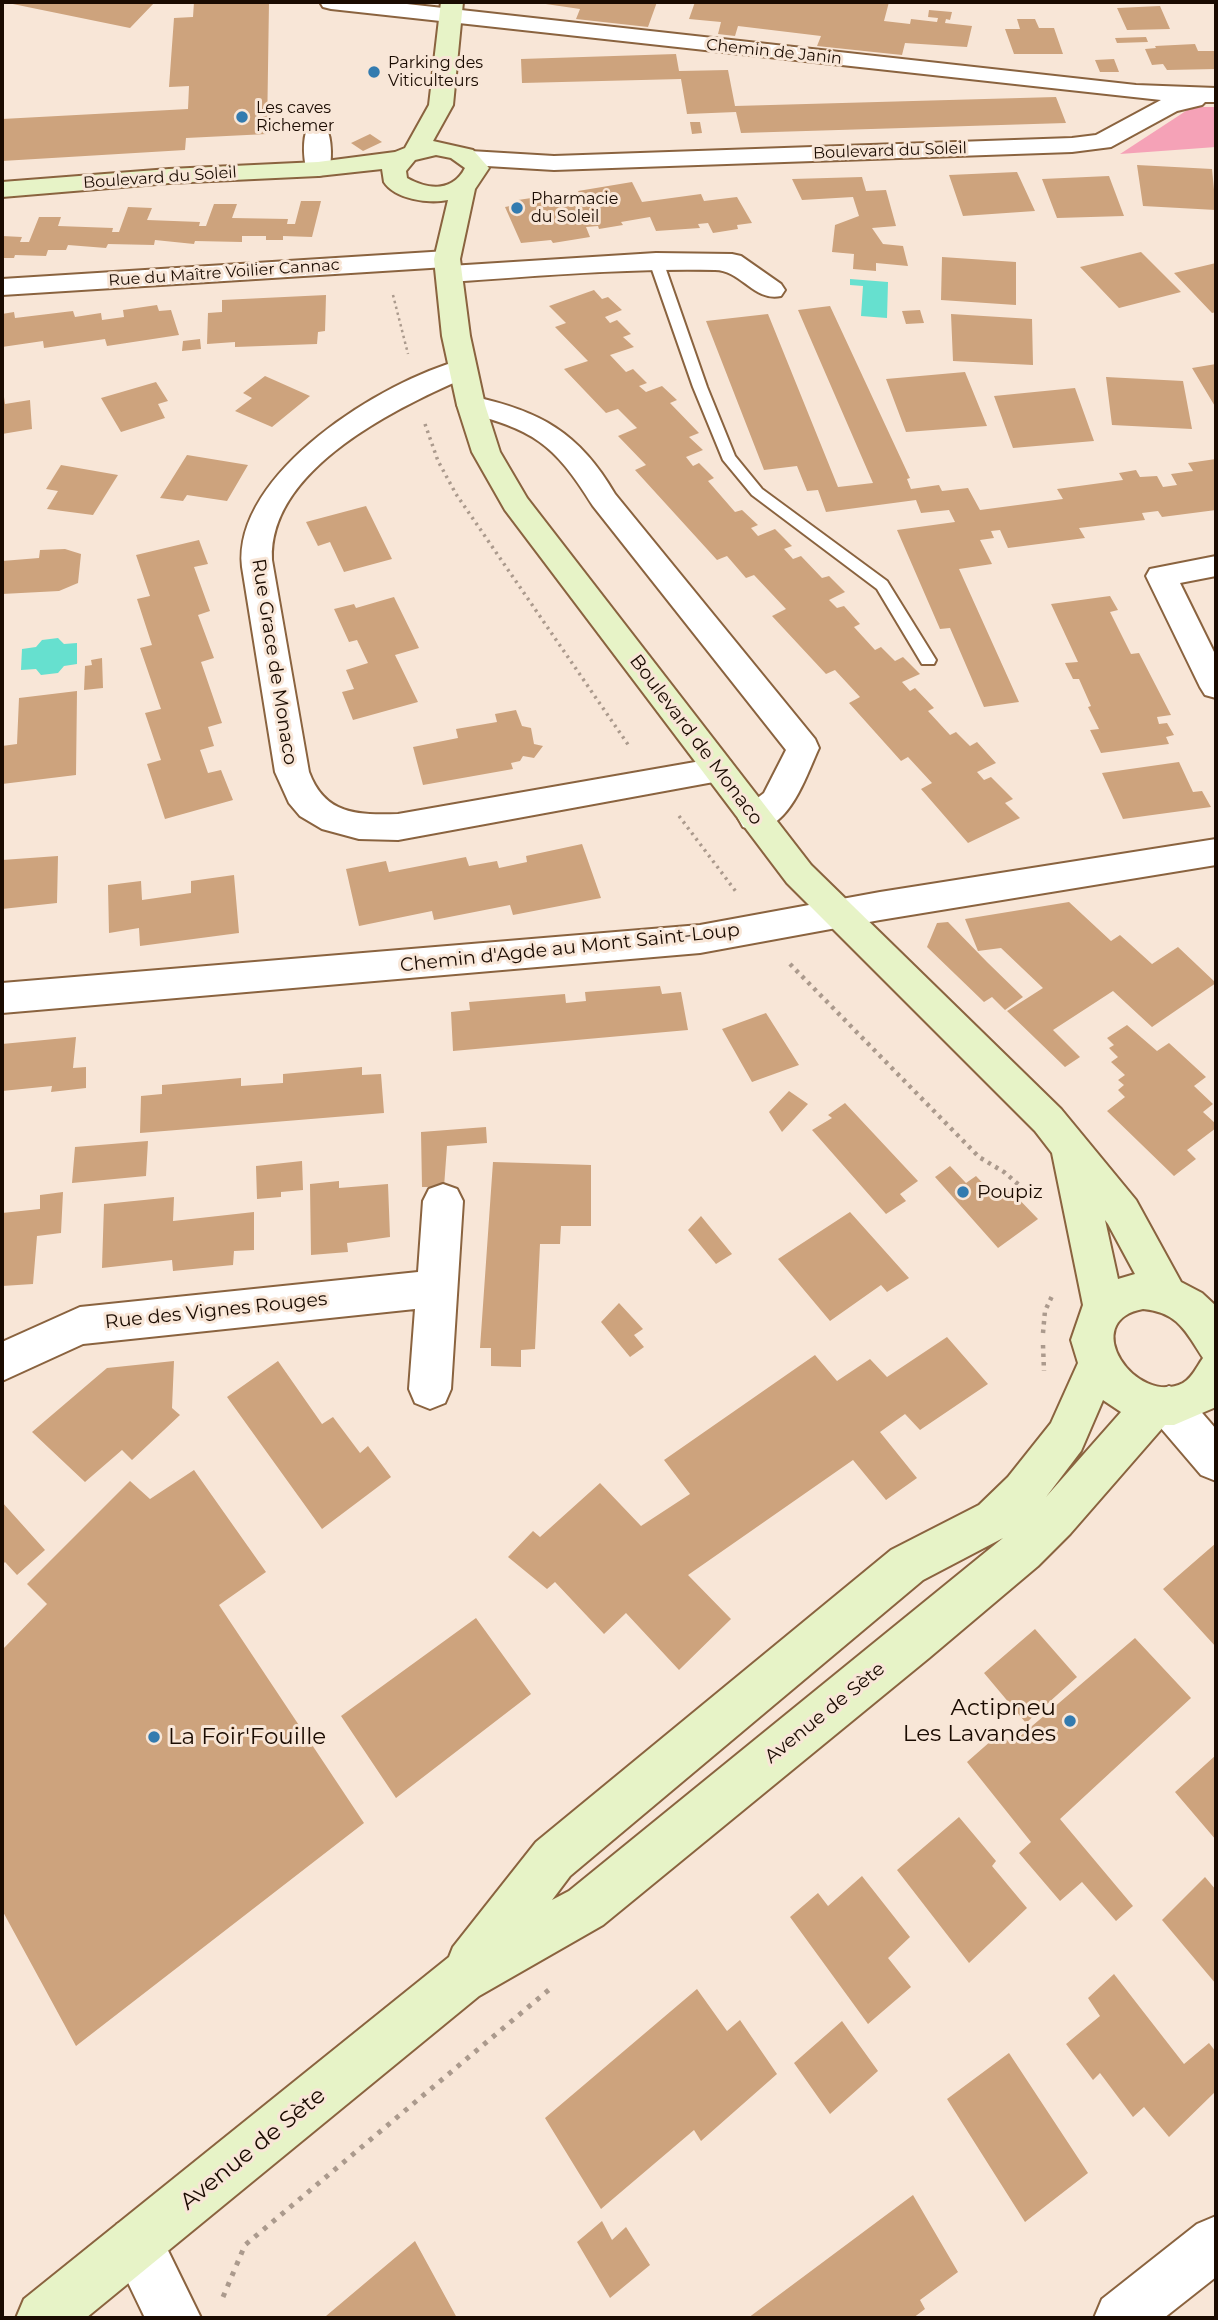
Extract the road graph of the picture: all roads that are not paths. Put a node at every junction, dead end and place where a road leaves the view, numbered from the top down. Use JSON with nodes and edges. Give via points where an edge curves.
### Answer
{"nodes":[{"id":1,"x":331,"y":2,"type":"edge"},
{"id":2,"x":451,"y":9,"type":"edge"},
{"id":3,"x":1216,"y":96,"type":"edge"},
{"id":4,"x":441,"y":106,"type":"junction"},
{"id":5,"x":317,"y":134,"type":"dead end"},
{"id":6,"x":318,"y":169,"type":"junction"},
{"id":7,"x":466,"y":169,"type":"junction"},
{"id":8,"x":406,"y":171,"type":"junction"},
{"id":9,"x":2,"y":190,"type":"edge"},
{"id":10,"x":656,"y":261,"type":"junction"},
{"id":11,"x":448,"y":266,"type":"junction"},
{"id":12,"x":2,"y":287,"type":"edge"},
{"id":13,"x":772,"y":290,"type":"dead end"},
{"id":14,"x":462,"y":369,"type":"junction"},
{"id":15,"x":471,"y":405,"type":"junction"},
{"id":16,"x":1216,"y":566,"type":"edge"},
{"id":17,"x":928,"y":660,"type":"dead end"},
{"id":18,"x":1216,"y":687,"type":"edge"},
{"id":19,"x":718,"y":770,"type":"junction"},
{"id":20,"x":755,"y":818,"type":"junction"},
{"id":21,"x":1216,"y":852,"type":"edge"},
{"id":22,"x":838,"y":914,"type":"junction"},
{"id":23,"x":2,"y":998,"type":"edge"},
{"id":24,"x":1070,"y":1147,"type":"junction"},
{"id":25,"x":443,"y":1201,"type":"dead end"},
{"id":26,"x":437,"y":1288,"type":"junction"},
{"id":27,"x":1190,"y":1300,"type":"edge"},
{"id":28,"x":1104,"y":1308,"type":"junction"},
{"id":29,"x":1216,"y":1344,"type":"edge"},
{"id":30,"x":2,"y":1362,"type":"edge"},
{"id":31,"x":1098,"y":1364,"type":"junction"},
{"id":32,"x":1216,"y":1372,"type":"edge"},
{"id":33,"x":430,"y":1388,"type":"dead end"},
{"id":34,"x":1162,"y":1406,"type":"junction"},
{"id":35,"x":1216,"y":1461,"type":"edge"},
{"id":36,"x":461,"y":1978,"type":"junction"},
{"id":37,"x":136,"y":2243,"type":"junction"},
{"id":38,"x":1216,"y":2243,"type":"edge"},
{"id":39,"x":43,"y":2318,"type":"edge"},
{"id":40,"x":174,"y":2318,"type":"edge"},
{"id":41,"x":1121,"y":2318,"type":"edge"}],
"edges":[{"from":1,"to":2,"type":"street","name":"Chemin de Janin"},
{"from":2,"to":3,"type":"street","name":"Chemin de Janin","via":[[1136,92]]},
{"from":2,"to":4,"type":"main road"},
{"from":3,"to":7,"type":"street","name":"Boulevard du Soleil","via":[[1170,105],[1102,142],[1072,145]]},
{"from":4,"to":7,"type":"main road"},
{"from":4,"to":8,"type":"main road"},
{"from":5,"to":6,"type":"street"},
{"from":6,"to":8,"type":"main road","name":"Boulevard du Soleil"},
{"from":6,"to":9,"type":"main road","name":"Boulevard du Soleil"},
{"from":7,"to":8,"type":"main road","via":[[436,148]]},
{"from":7,"to":8,"type":"main road","via":[[439,195]]},
{"from":7,"to":11,"type":"main road","name":"Boulevard de Monaco"},
{"from":8,"to":11,"type":"main road","name":"Boulevard de Monaco"},
{"from":10,"to":11,"type":"street","name":"Rue du Maître Voilier Cannac"},
{"from":10,"to":13,"type":"street","name":"Rue du Maître Voilier Cannac","via":[[732,262]]},
{"from":10,"to":17,"type":"lane","via":[[728,457],[757,492],[882,585]]},
{"from":11,"to":12,"type":"street","name":"Rue du Maître Voilier Cannac","via":[[385,263]]},
{"from":11,"to":14,"type":"main road","name":"Boulevard de Monaco"},
{"from":14,"to":15,"type":"main road","name":"Boulevard de Monaco"},
{"from":14,"to":19,"type":"street","name":"Rue Grace de Monaco","via":[[416,386],[352,426],[303,464],[266,511],[256,548],[292,772],[303,797],[326,817],[360,828],[398,827]]},
{"from":15,"to":19,"type":"main road","name":"Boulevard de Monaco","via":[[486,452],[515,503]]},
{"from":15,"to":20,"type":"street","via":[[500,410],[537,427],[576,456],[603,499],[803,748],[777,801]]},
{"from":16,"to":18,"type":"street","via":[[1161,576]]},
{"from":19,"to":20,"type":"main road","name":"Boulevard de Monaco"},
{"from":20,"to":22,"type":"main road","name":"Boulevard de Monaco"},
{"from":21,"to":22,"type":"street","name":"Chemin d'Agde au Mont Saint-Loup"},
{"from":22,"to":23,"type":"street","name":"Chemin d'Agde au Mont Saint-Loup","via":[[700,939]]},
{"from":22,"to":24,"type":"main road","name":"Boulevard de Monaco"},
{"from":24,"to":27,"type":"main road","name":"Boulevard de Monaco"},
{"from":24,"to":28,"type":"main road","name":"Boulevard de Monaco"},
{"from":25,"to":26,"type":"street"},
{"from":26,"to":30,"type":"street","name":"Rue des Vignes Rouges","via":[[80,1326]]},
{"from":26,"to":33,"type":"street"},
{"from":27,"to":28,"type":"main road","via":[[1149,1291],[1116,1298]]},
{"from":27,"to":29,"type":"main road","name":"Boulevard de Monaco"},
{"from":28,"to":31,"type":"main road","via":[[1093,1334]]},
{"from":31,"to":34,"type":"main road","via":[[1120,1391],[1136,1401]]},
{"from":31,"to":36,"type":"main road","name":"Avenue de Sète","via":[[1066,1437],[1023,1492],[994,1520],[907,1565],[553,1859]]},
{"from":32,"to":34,"type":"main road","via":[[1204,1393],[1189,1402]]},
{"from":34,"to":35,"type":"street"},
{"from":34,"to":36,"type":"main road","name":"Avenue de Sète","via":[[1022,1551],[586,1908]]},
{"from":36,"to":37,"type":"main road","name":"Avenue de Sète"},
{"from":37,"to":39,"type":"main road","name":"Avenue de Sète"},
{"from":37,"to":40,"type":"street"},
{"from":38,"to":41,"type":"street"}]}
